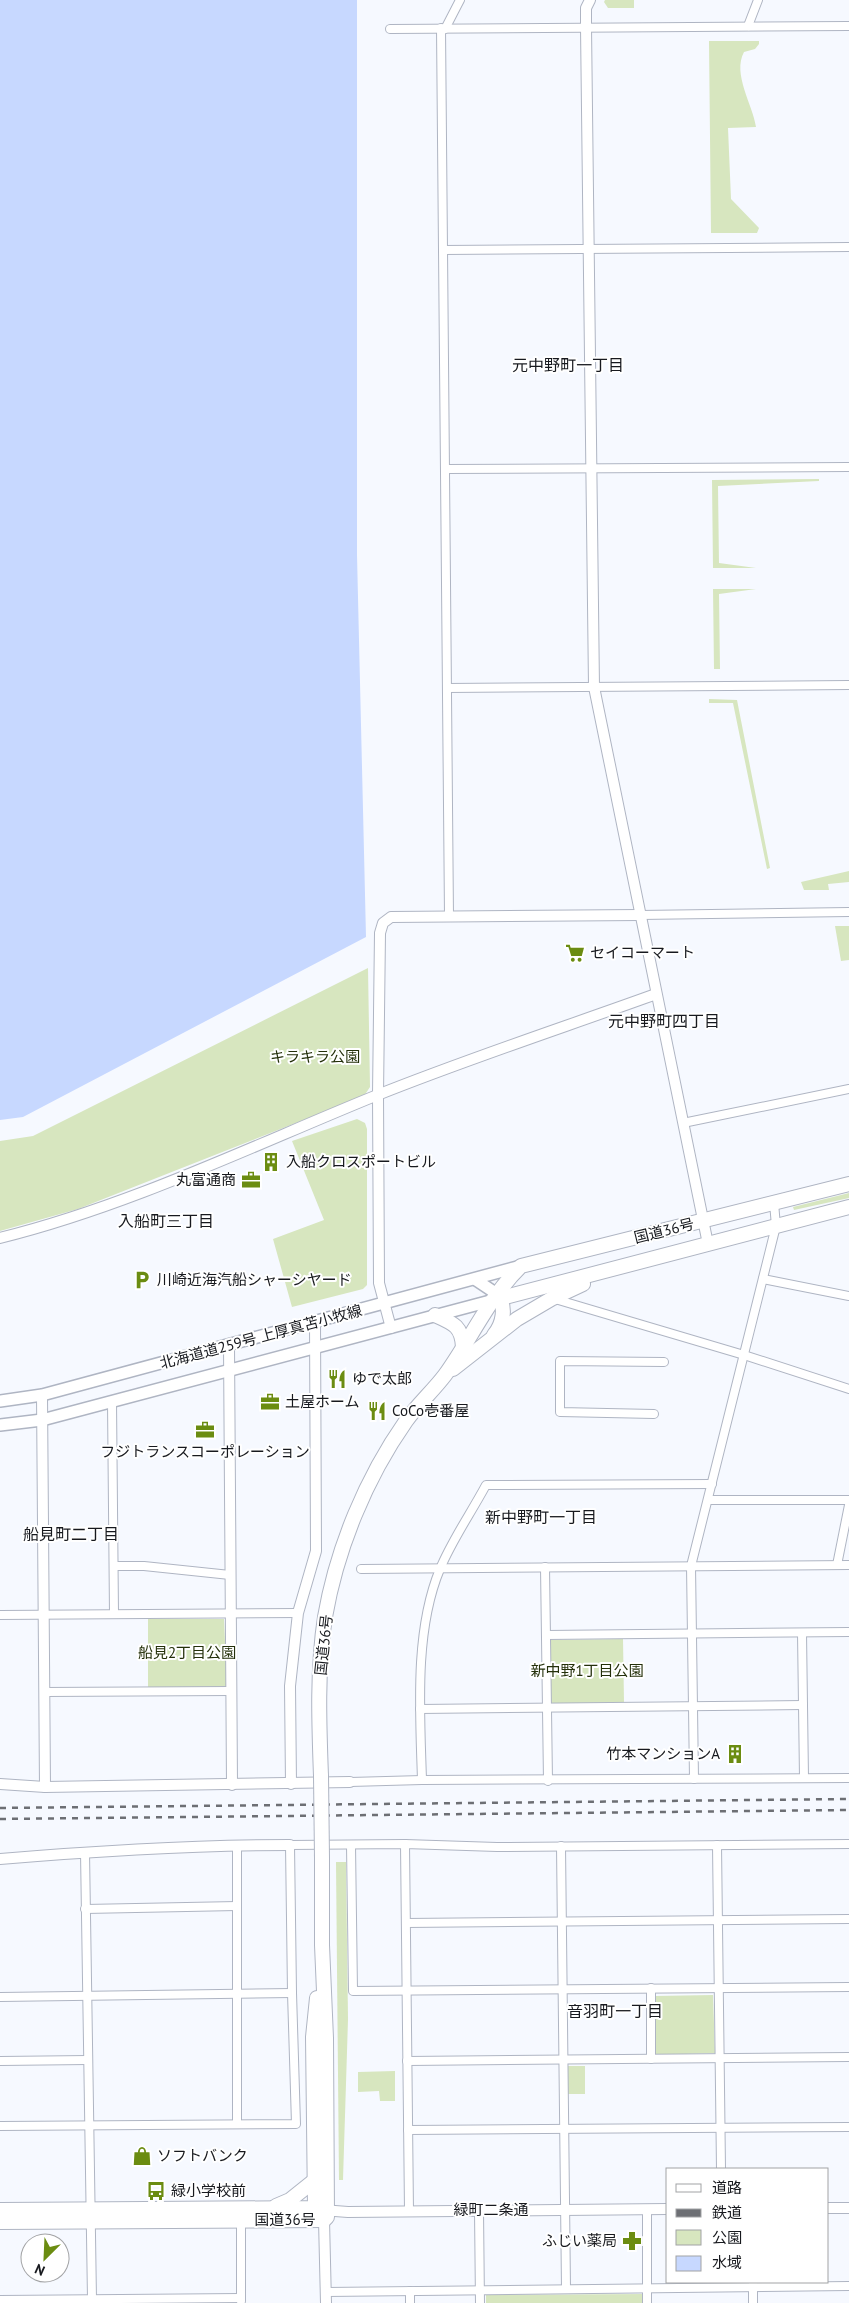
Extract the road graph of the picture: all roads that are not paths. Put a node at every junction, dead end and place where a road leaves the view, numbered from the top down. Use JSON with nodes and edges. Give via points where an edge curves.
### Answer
{"nodes":[{"id":1,"x":460,"y":0,"type":"edge"},
{"id":2,"x":590,"y":0,"type":"edge"},
{"id":3,"x":758,"y":0,"type":"edge"},
{"id":4,"x":748,"y":26,"type":"junction"},
{"id":5,"x":849,"y":26,"type":"edge"},
{"id":6,"x":586,"y":27,"type":"junction"},
{"id":7,"x":390,"y":28,"type":"dead end"},
{"id":8,"x":443,"y":28,"type":"junction"},
{"id":9,"x":849,"y":247,"type":"edge"},
{"id":10,"x":589,"y":249,"type":"junction"},
{"id":11,"x":443,"y":250,"type":"junction"},
{"id":12,"x":849,"y":467,"type":"edge"},
{"id":13,"x":591,"y":468,"type":"junction"},
{"id":14,"x":445,"y":469,"type":"junction"},
{"id":15,"x":849,"y":685,"type":"edge"},
{"id":16,"x":594,"y":687,"type":"junction"},
{"id":17,"x":447,"y":688,"type":"junction"},
{"id":18,"x":849,"y":912,"type":"edge"},
{"id":19,"x":640,"y":915,"type":"junction"},
{"id":20,"x":449,"y":916,"type":"junction"},
{"id":21,"x":656,"y":994,"type":"junction"},
{"id":22,"x":849,"y":1089,"type":"edge"},
{"id":23,"x":378,"y":1095,"type":"junction"},
{"id":24,"x":683,"y":1124,"type":"junction"},
{"id":25,"x":849,"y":1184,"type":"edge"},
{"id":26,"x":774,"y":1203,"type":"junction"},
{"id":27,"x":849,"y":1207,"type":"edge"},
{"id":28,"x":704,"y":1221,"type":"junction"},
{"id":29,"x":776,"y":1226,"type":"junction"},
{"id":30,"x":0,"y":1238,"type":"edge"},
{"id":31,"x":708,"y":1244,"type":"junction"},
{"id":32,"x":521,"y":1266,"type":"junction"},
{"id":33,"x":615,"y":1269,"type":"junction"},
{"id":34,"x":763,"y":1279,"type":"junction"},
{"id":35,"x":476,"y":1280,"type":"junction"},
{"id":36,"x":849,"y":1296,"type":"edge"},
{"id":37,"x":497,"y":1298,"type":"junction"},
{"id":38,"x":551,"y":1299,"type":"junction"},
{"id":39,"x":384,"y":1304,"type":"junction"},
{"id":40,"x":435,"y":1316,"type":"junction"},
{"id":41,"x":315,"y":1322,"type":"junction"},
{"id":42,"x":391,"y":1328,"type":"junction"},
{"id":43,"x":491,"y":1340,"type":"junction"},
{"id":44,"x":229,"y":1346,"type":"junction"},
{"id":45,"x":316,"y":1348,"type":"junction"},
{"id":46,"x":464,"y":1348,"type":"junction"},
{"id":47,"x":744,"y":1355,"type":"junction"},
{"id":48,"x":664,"y":1362,"type":"dead end"},
{"id":49,"x":229,"y":1371,"type":"junction"},
{"id":50,"x":444,"y":1376,"type":"junction"},
{"id":51,"x":849,"y":1389,"type":"edge"},
{"id":52,"x":42,"y":1395,"type":"junction"},
{"id":53,"x":0,"y":1401,"type":"edge"},
{"id":54,"x":112,"y":1402,"type":"junction"},
{"id":55,"x":654,"y":1414,"type":"dead end"},
{"id":56,"x":42,"y":1420,"type":"junction"},
{"id":57,"x":0,"y":1425,"type":"edge"},
{"id":58,"x":712,"y":1484,"type":"junction"},
{"id":59,"x":708,"y":1500,"type":"junction"},
{"id":60,"x":849,"y":1500,"type":"edge"},
{"id":61,"x":849,"y":1505,"type":"edge"},
{"id":62,"x":849,"y":1564,"type":"edge"},
{"id":63,"x":837,"y":1565,"type":"junction"},
{"id":64,"x":114,"y":1566,"type":"junction"},
{"id":65,"x":691,"y":1566,"type":"junction"},
{"id":66,"x":545,"y":1567,"type":"junction"},
{"id":67,"x":440,"y":1568,"type":"junction"},
{"id":68,"x":361,"y":1569,"type":"dead end"},
{"id":69,"x":230,"y":1575,"type":"junction"},
{"id":70,"x":230,"y":1613,"type":"junction"},
{"id":71,"x":298,"y":1613,"type":"junction"},
{"id":72,"x":44,"y":1614,"type":"junction"},
{"id":73,"x":114,"y":1614,"type":"junction"},
{"id":74,"x":0,"y":1615,"type":"edge"},
{"id":75,"x":849,"y":1632,"type":"edge"},
{"id":76,"x":802,"y":1633,"type":"junction"},
{"id":77,"x":692,"y":1634,"type":"junction"},
{"id":78,"x":546,"y":1635,"type":"junction"},
{"id":79,"x":231,"y":1691,"type":"junction"},
{"id":80,"x":44,"y":1692,"type":"junction"},
{"id":81,"x":693,"y":1706,"type":"junction"},
{"id":82,"x":803,"y":1706,"type":"junction"},
{"id":83,"x":547,"y":1708,"type":"junction"},
{"id":84,"x":420,"y":1709,"type":"junction"},
{"id":85,"x":804,"y":1778,"type":"junction"},
{"id":86,"x":849,"y":1778,"type":"edge"},
{"id":87,"x":694,"y":1779,"type":"junction"},
{"id":88,"x":422,"y":1780,"type":"junction"},
{"id":89,"x":548,"y":1780,"type":"junction"},
{"id":90,"x":350,"y":1782,"type":"joint"},
{"id":91,"x":0,"y":1784,"type":"edge"},
{"id":92,"x":291,"y":1784,"type":"junction"},
{"id":93,"x":232,"y":1785,"type":"junction"},
{"id":94,"x":45,"y":1787,"type":"junction"},
{"id":95,"x":405,"y":1844,"type":"junction"},
{"id":96,"x":849,"y":1844,"type":"edge"},
{"id":97,"x":237,"y":1845,"type":"junction"},
{"id":98,"x":290,"y":1845,"type":"junction"},
{"id":99,"x":351,"y":1845,"type":"junction"},
{"id":100,"x":717,"y":1845,"type":"junction"},
{"id":101,"x":561,"y":1846,"type":"junction"},
{"id":102,"x":84,"y":1852,"type":"junction"},
{"id":103,"x":0,"y":1859,"type":"edge"},
{"id":104,"x":237,"y":1906,"type":"junction"},
{"id":105,"x":85,"y":1909,"type":"junction"},
{"id":106,"x":849,"y":1919,"type":"edge"},
{"id":107,"x":718,"y":1920,"type":"junction"},
{"id":108,"x":561,"y":1921,"type":"junction"},
{"id":109,"x":406,"y":1923,"type":"junction"},
{"id":110,"x":322,"y":1945,"type":"junction"},
{"id":111,"x":849,"y":1987,"type":"edge"},
{"id":112,"x":650,"y":1988,"type":"junction"},
{"id":113,"x":718,"y":1988,"type":"junction"},
{"id":114,"x":562,"y":1989,"type":"junction"},
{"id":115,"x":406,"y":1990,"type":"junction"},
{"id":116,"x":292,"y":1993,"type":"junction"},
{"id":117,"x":237,"y":1994,"type":"junction"},
{"id":118,"x":87,"y":1996,"type":"junction"},
{"id":119,"x":0,"y":1997,"type":"edge"},
{"id":120,"x":849,"y":2057,"type":"edge"},
{"id":121,"x":719,"y":2058,"type":"junction"},
{"id":122,"x":563,"y":2059,"type":"junction"},
{"id":123,"x":651,"y":2059,"type":"junction"},
{"id":124,"x":0,"y":2060,"type":"edge"},
{"id":125,"x":88,"y":2060,"type":"junction"},
{"id":126,"x":407,"y":2061,"type":"junction"},
{"id":127,"x":237,"y":2124,"type":"junction"},
{"id":128,"x":0,"y":2126,"type":"edge"},
{"id":129,"x":89,"y":2126,"type":"junction"},
{"id":130,"x":849,"y":2127,"type":"edge"},
{"id":131,"x":720,"y":2128,"type":"junction"},
{"id":132,"x":564,"y":2129,"type":"junction"},
{"id":133,"x":408,"y":2130,"type":"junction"},
{"id":134,"x":720,"y":2168,"type":"edge"},
{"id":135,"x":314,"y":2180,"type":"junction"},
{"id":136,"x":268,"y":2208,"type":"junction"},
{"id":137,"x":829,"y":2208,"type":"edge"},
{"id":138,"x":849,"y":2208,"type":"edge"},
{"id":139,"x":647,"y":2209,"type":"junction"},
{"id":140,"x":666,"y":2209,"type":"edge"},
{"id":141,"x":0,"y":2210,"type":"edge"},
{"id":142,"x":480,"y":2210,"type":"junction"},
{"id":143,"x":565,"y":2210,"type":"junction"},
{"id":144,"x":409,"y":2211,"type":"junction"},
{"id":145,"x":322,"y":2214,"type":"junction"},
{"id":146,"x":90,"y":2215,"type":"junction"},
{"id":147,"x":241,"y":2220,"type":"junction"},
{"id":148,"x":0,"y":2222,"type":"edge"},
{"id":149,"x":753,"y":2284,"type":"edge"},
{"id":150,"x":849,"y":2286,"type":"edge"},
{"id":151,"x":647,"y":2288,"type":"junction"},
{"id":152,"x":566,"y":2289,"type":"junction"},
{"id":153,"x":480,"y":2290,"type":"junction"},
{"id":154,"x":410,"y":2291,"type":"junction"},
{"id":155,"x":326,"y":2292,"type":"junction"},
{"id":156,"x":0,"y":2300,"type":"edge"},
{"id":157,"x":92,"y":2300,"type":"junction"},
{"id":158,"x":241,"y":2300,"type":"edge"},
{"id":159,"x":326,"y":2303,"type":"edge"},
{"id":160,"x":410,"y":2303,"type":"edge"},
{"id":161,"x":480,"y":2303,"type":"edge"},
{"id":162,"x":647,"y":2303,"type":"edge"},
{"id":163,"x":753,"y":2303,"type":"edge"}],
"edges":[{"from":1,"to":8,"type":"street"},
{"from":2,"to":6,"type":"street","via":[[586,8]]},
{"from":3,"to":4,"type":"street"},
{"from":4,"to":5,"type":"street"},
{"from":4,"to":6,"type":"street"},
{"from":6,"to":8,"type":"street"},
{"from":6,"to":10,"type":"street"},
{"from":7,"to":8,"type":"street"},
{"from":8,"to":11,"type":"street"},
{"from":9,"to":10,"type":"street"},
{"from":10,"to":11,"type":"street"},
{"from":10,"to":13,"type":"street"},
{"from":11,"to":14,"type":"street"},
{"from":12,"to":13,"type":"street"},
{"from":13,"to":14,"type":"street"},
{"from":13,"to":16,"type":"street"},
{"from":14,"to":17,"type":"street"},
{"from":15,"to":16,"type":"street"},
{"from":16,"to":17,"type":"street"},
{"from":16,"to":19,"type":"street"},
{"from":17,"to":20,"type":"street"},
{"from":18,"to":19,"type":"street"},
{"from":19,"to":20,"type":"street"},
{"from":19,"to":21,"type":"street"},
{"from":20,"to":23,"type":"street","via":[[392,917],[383,923],[380,934]]},
{"from":21,"to":23,"type":"street"},
{"from":21,"to":24,"type":"street"},
{"from":22,"to":24,"type":"street"},
{"from":23,"to":30,"type":"street","via":[[163,1183],[41,1228]]},
{"from":23,"to":39,"type":"street","via":[[379,1283]]},
{"from":24,"to":28,"type":"street"},
{"from":25,"to":26,"type":"highway","name":"国道36号"},
{"from":26,"to":28,"type":"highway","name":"国道36号"},
{"from":26,"to":29,"type":"street"},
{"from":27,"to":29,"type":"highway","name":"国道36号"},
{"from":28,"to":31,"type":"street"},
{"from":28,"to":32,"type":"highway","name":"国道36号"},
{"from":29,"to":31,"type":"highway","name":"国道36号"},
{"from":29,"to":34,"type":"street"},
{"from":31,"to":33,"type":"highway","name":"国道36号"},
{"from":32,"to":35,"type":"main road","name":"北海道道259号 上厚真苫小牧線"},
{"from":32,"to":37,"type":"highway","name":"国道36号","via":[[506,1281]]},
{"from":33,"to":37,"type":"highway","name":"国道36号"},
{"from":33,"to":38,"type":"highway","name":"国道36号"},
{"from":34,"to":36,"type":"street"},
{"from":34,"to":47,"type":"street"},
{"from":35,"to":37,"type":"main road"},
{"from":35,"to":39,"type":"main road","name":"北海道道259号 上厚真苫小牧線"},
{"from":37,"to":40,"type":"main road","name":"北海道道259号 上厚真苫小牧線"},
{"from":37,"to":43,"type":"highway","via":[[503,1317]]},
{"from":37,"to":46,"type":"highway","name":"国道36号"},
{"from":38,"to":43,"type":"highway","name":"国道36号","via":[[517,1319]]},
{"from":38,"to":47,"type":"street"},
{"from":39,"to":41,"type":"main road","name":"北海道道259号 上厚真苫小牧線"},
{"from":39,"to":42,"type":"street"},
{"from":40,"to":42,"type":"main road","name":"北海道道259号 上厚真苫小牧線"},
{"from":40,"to":46,"type":"highway","via":[[454,1324],[463,1336]]},
{"from":41,"to":44,"type":"main road","name":"北海道道259号 上厚真苫小牧線"},
{"from":41,"to":45,"type":"street"},
{"from":42,"to":45,"type":"main road","name":"北海道道259号 上厚真苫小牧線"},
{"from":43,"to":50,"type":"highway","name":"国道36号"},
{"from":44,"to":49,"type":"street"},
{"from":44,"to":52,"type":"main road","name":"北海道道259号 上厚真苫小牧線"},
{"from":45,"to":49,"type":"main road","name":"北海道道259号 上厚真苫小牧線"},
{"from":45,"to":71,"type":"street","via":[[316,1551]]},
{"from":46,"to":50,"type":"highway","name":"国道36号"},
{"from":47,"to":51,"type":"street"},
{"from":47,"to":58,"type":"street"},
{"from":48,"to":55,"type":"street","via":[[560,1362],[560,1412]]},
{"from":49,"to":54,"type":"main road","name":"北海道道259号 上厚真苫小牧線"},
{"from":49,"to":69,"type":"street"},
{"from":50,"to":110,"type":"highway","name":"国道36号","bridge":true,"via":[[406,1420],[379,1465],[352,1523],[333,1578],[320,1660]]},
{"from":52,"to":53,"type":"main road","name":"北海道道259号 上厚真苫小牧線"},
{"from":52,"to":56,"type":"street"},
{"from":54,"to":56,"type":"main road","name":"北海道道259号 上厚真苫小牧線"},
{"from":54,"to":64,"type":"street"},
{"from":56,"to":57,"type":"main road","name":"北海道道259号 上厚真苫小牧線"},
{"from":56,"to":72,"type":"street"},
{"from":58,"to":59,"type":"street"},
{"from":58,"to":67,"type":"street","via":[[486,1485]]},
{"from":59,"to":60,"type":"street"},
{"from":59,"to":65,"type":"street"},
{"from":61,"to":63,"type":"street"},
{"from":62,"to":63,"type":"street"},
{"from":63,"to":65,"type":"street"},
{"from":64,"to":69,"type":"street"},
{"from":64,"to":73,"type":"street"},
{"from":65,"to":66,"type":"street"},
{"from":65,"to":77,"type":"street"},
{"from":66,"to":67,"type":"street"},
{"from":66,"to":78,"type":"street"},
{"from":67,"to":68,"type":"street"},
{"from":67,"to":84,"type":"street","via":[[424,1631]]},
{"from":69,"to":70,"type":"street"},
{"from":70,"to":71,"type":"street"},
{"from":70,"to":73,"type":"street"},
{"from":70,"to":79,"type":"street"},
{"from":71,"to":92,"type":"street","via":[[290,1686]]},
{"from":72,"to":73,"type":"street"},
{"from":72,"to":74,"type":"street"},
{"from":72,"to":80,"type":"street"},
{"from":75,"to":76,"type":"street"},
{"from":76,"to":77,"type":"street"},
{"from":76,"to":82,"type":"street"},
{"from":77,"to":78,"type":"street"},
{"from":77,"to":81,"type":"street"},
{"from":78,"to":83,"type":"street"},
{"from":79,"to":80,"type":"street"},
{"from":79,"to":93,"type":"street"},
{"from":80,"to":94,"type":"street"},
{"from":81,"to":82,"type":"street"},
{"from":81,"to":83,"type":"street"},
{"from":81,"to":87,"type":"street"},
{"from":82,"to":85,"type":"street"},
{"from":83,"to":84,"type":"street"},
{"from":83,"to":89,"type":"street"},
{"from":84,"to":88,"type":"street"},
{"from":85,"to":86,"type":"street"},
{"from":85,"to":87,"type":"street"},
{"from":87,"to":89,"type":"street"},
{"from":88,"to":89,"type":"street"},
{"from":88,"to":90,"type":"street"},
{"from":90,"to":92,"type":"street"},
{"from":91,"to":94,"type":"street"},
{"from":92,"to":93,"type":"street"},
{"from":93,"to":94,"type":"street"},
{"from":95,"to":99,"type":"street"},
{"from":95,"to":101,"type":"street"},
{"from":95,"to":109,"type":"street"},
{"from":96,"to":100,"type":"street"},
{"from":97,"to":98,"type":"street"},
{"from":97,"to":102,"type":"street"},
{"from":97,"to":104,"type":"street"},
{"from":98,"to":99,"type":"street"},
{"from":98,"to":116,"type":"street"},
{"from":99,"to":115,"type":"street","via":[[353,1991]]},
{"from":100,"to":101,"type":"street"},
{"from":100,"to":107,"type":"street"},
{"from":101,"to":108,"type":"street"},
{"from":102,"to":103,"type":"street"},
{"from":102,"to":105,"type":"street"},
{"from":104,"to":105,"type":"street"},
{"from":104,"to":117,"type":"street"},
{"from":105,"to":118,"type":"street"},
{"from":106,"to":107,"type":"street"},
{"from":107,"to":108,"type":"street"},
{"from":107,"to":113,"type":"street"},
{"from":108,"to":109,"type":"street"},
{"from":108,"to":114,"type":"street"},
{"from":109,"to":115,"type":"street"},
{"from":110,"to":135,"type":"highway","name":"国道36号","via":[[313,2037]]},
{"from":110,"to":145,"type":"highway","name":"国道36号","via":[[326,2038]]},
{"from":111,"to":113,"type":"street"},
{"from":112,"to":113,"type":"street"},
{"from":112,"to":114,"type":"street"},
{"from":112,"to":123,"type":"street"},
{"from":113,"to":121,"type":"street"},
{"from":114,"to":115,"type":"street"},
{"from":114,"to":122,"type":"street"},
{"from":115,"to":126,"type":"street"},
{"from":116,"to":117,"type":"street"},
{"from":116,"to":127,"type":"street","via":[[296,2124]]},
{"from":117,"to":118,"type":"street"},
{"from":117,"to":127,"type":"street"},
{"from":118,"to":119,"type":"street"},
{"from":118,"to":125,"type":"street"},
{"from":120,"to":121,"type":"street"},
{"from":121,"to":123,"type":"street"},
{"from":121,"to":131,"type":"street"},
{"from":122,"to":123,"type":"street"},
{"from":122,"to":126,"type":"street"},
{"from":122,"to":132,"type":"street"},
{"from":124,"to":125,"type":"street"},
{"from":125,"to":129,"type":"street"},
{"from":126,"to":133,"type":"street"},
{"from":127,"to":129,"type":"street"},
{"from":128,"to":129,"type":"street"},
{"from":129,"to":146,"type":"street"},
{"from":130,"to":131,"type":"street"},
{"from":131,"to":132,"type":"street"},
{"from":131,"to":134,"type":"street"},
{"from":132,"to":133,"type":"street"},
{"from":132,"to":143,"type":"street"},
{"from":133,"to":144,"type":"street"},
{"from":135,"to":136,"type":"highway","via":[[290,2200]]},
{"from":135,"to":145,"type":"highway","name":"国道36号"},
{"from":136,"to":145,"type":"highway","name":"国道36号"},
{"from":136,"to":146,"type":"highway","name":"国道36号"},
{"from":137,"to":138,"type":"street"},
{"from":139,"to":140,"type":"street","name":"緑町二条通"},
{"from":139,"to":143,"type":"street","name":"緑町二条通"},
{"from":139,"to":151,"type":"street"},
{"from":141,"to":146,"type":"highway","name":"国道36号"},
{"from":142,"to":143,"type":"street","name":"緑町二条通"},
{"from":142,"to":144,"type":"street","name":"緑町二条通"},
{"from":142,"to":153,"type":"street"},
{"from":143,"to":152,"type":"street"},
{"from":144,"to":145,"type":"street","name":"緑町二条通"},
{"from":145,"to":147,"type":"highway","name":"国道36号"},
{"from":145,"to":155,"type":"street"},
{"from":146,"to":147,"type":"highway","name":"国道36号"},
{"from":146,"to":148,"type":"highway","name":"国道36号"},
{"from":146,"to":157,"type":"street"},
{"from":147,"to":158,"type":"street"},
{"from":149,"to":150,"type":"street"},
{"from":149,"to":151,"type":"street"},
{"from":149,"to":163,"type":"street"},
{"from":151,"to":152,"type":"street"},
{"from":151,"to":162,"type":"street"},
{"from":152,"to":153,"type":"street"},
{"from":153,"to":154,"type":"street"},
{"from":153,"to":161,"type":"street"},
{"from":154,"to":155,"type":"street"},
{"from":154,"to":160,"type":"street"},
{"from":155,"to":159,"type":"street"},
{"from":156,"to":157,"type":"street"},
{"from":157,"to":158,"type":"street"}]}
